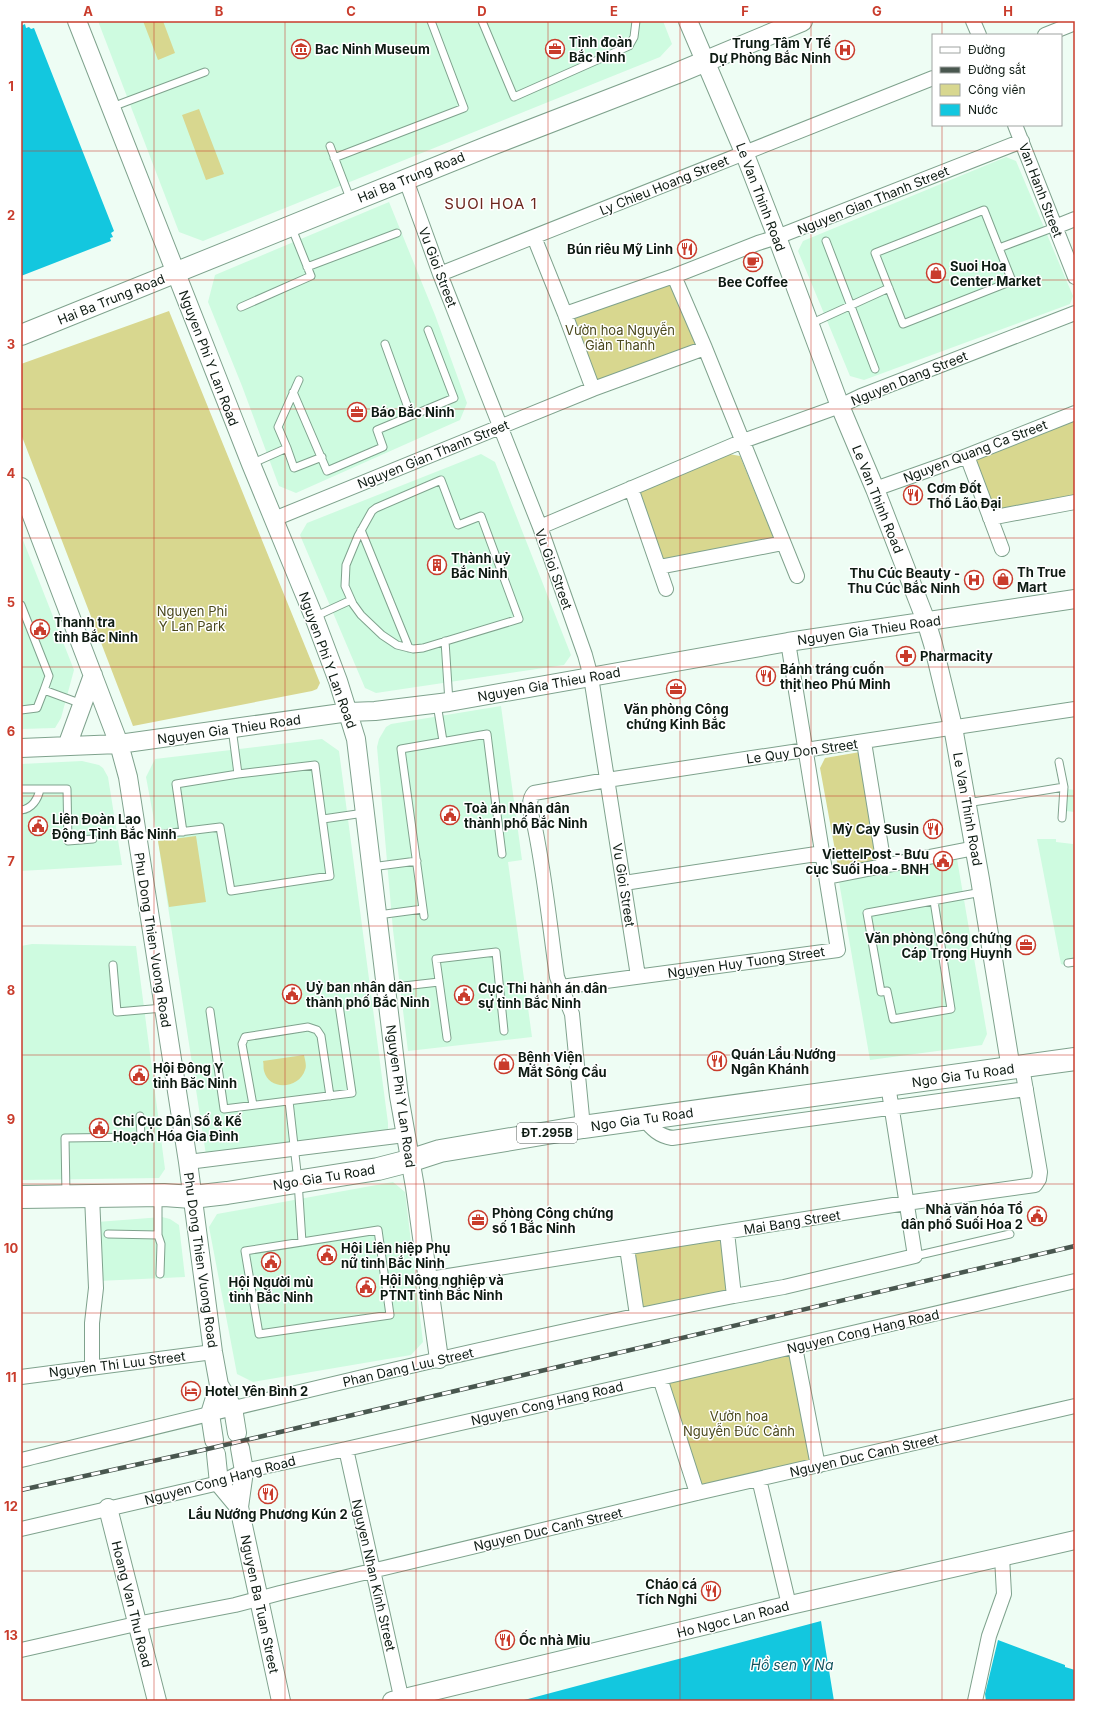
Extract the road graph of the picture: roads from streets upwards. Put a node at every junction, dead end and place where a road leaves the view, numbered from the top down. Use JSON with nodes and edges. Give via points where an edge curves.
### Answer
{"nodes":[{"id":1,"x":77,"y":21,"type":"edge"},
{"id":2,"x":688,"y":21,"type":"edge"},
{"id":3,"x":973,"y":21,"type":"edge"},
{"id":4,"x":799,"y":22,"type":"edge"},
{"id":5,"x":1074,"y":25,"type":"edge"},
{"id":6,"x":979,"y":34,"type":"edge"},
{"id":7,"x":1048,"y":34,"type":"edge"},
{"id":8,"x":705,"y":62,"type":"junction"},
{"id":9,"x":932,"y":78,"type":"edge"},
{"id":10,"x":1015,"y":126,"type":"edge"},
{"id":11,"x":1022,"y":141,"type":"junction"},
{"id":12,"x":744,"y":152,"type":"junction"},
{"id":13,"x":406,"y":180,"type":"junction"},
{"id":14,"x":1075,"y":219,"type":"edge"},
{"id":15,"x":1055,"y":227,"type":"junction"},
{"id":16,"x":534,"y":237,"type":"junction"},
{"id":17,"x":777,"y":238,"type":"junction"},
{"id":18,"x":176,"y":272,"type":"junction"},
{"id":19,"x":440,"y":274,"type":"junction"},
{"id":20,"x":674,"y":276,"type":"junction"},
{"id":21,"x":1075,"y":277,"type":"edge"},
{"id":22,"x":1075,"y":313,"type":"edge"},
{"id":23,"x":566,"y":314,"type":"junction"},
{"id":24,"x":21,"y":335,"type":"edge"},
{"id":25,"x":705,"y":348,"type":"junction"},
{"id":26,"x":593,"y":389,"type":"junction"},
{"id":27,"x":840,"y":406,"type":"junction"},
{"id":28,"x":1075,"y":413,"type":"edge"},
{"id":29,"x":500,"y":427,"type":"junction"},
{"id":30,"x":743,"y":441,"type":"junction"},
{"id":31,"x":967,"y":456,"type":"junction"},
{"id":32,"x":21,"y":487,"type":"edge"},
{"id":33,"x":631,"y":488,"type":"junction"},
{"id":34,"x":875,"y":489,"type":"junction"},
{"id":35,"x":1075,"y":502,"type":"edge"},
{"id":36,"x":990,"y":518,"type":"junction"},
{"id":37,"x":274,"y":519,"type":"junction"},
{"id":38,"x":540,"y":527,"type":"junction"},
{"id":39,"x":784,"y":543,"type":"junction"},
{"id":40,"x":1002,"y":549,"type":"dead end"},
{"id":41,"x":659,"y":567,"type":"junction"},
{"id":42,"x":798,"y":576,"type":"dead end"},
{"id":43,"x":666,"y":589,"type":"dead end"},
{"id":44,"x":1075,"y":599,"type":"edge"},
{"id":45,"x":926,"y":621,"type":"junction"},
{"id":46,"x":788,"y":642,"type":"junction"},
{"id":47,"x":93,"y":675,"type":"junction"},
{"id":48,"x":591,"y":677,"type":"junction"},
{"id":49,"x":1075,"y":709,"type":"edge"},
{"id":50,"x":348,"y":712,"type":"junction"},
{"id":51,"x":953,"y":727,"type":"junction"},
{"id":52,"x":864,"y":742,"type":"junction"},
{"id":53,"x":119,"y":744,"type":"junction"},
{"id":54,"x":68,"y":746,"type":"junction"},
{"id":55,"x":21,"y":748,"type":"edge"},
{"id":56,"x":805,"y":750,"type":"junction"},
{"id":57,"x":608,"y":780,"type":"junction"},
{"id":58,"x":975,"y":848,"type":"junction"},
{"id":59,"x":823,"y":853,"type":"junction"},
{"id":60,"x":884,"y":866,"type":"junction"},
{"id":61,"x":827,"y":877,"type":"junction"},
{"id":62,"x":624,"y":883,"type":"junction"},
{"id":63,"x":638,"y":976,"type":"junction"},
{"id":64,"x":561,"y":987,"type":"junction"},
{"id":65,"x":1075,"y":1059,"type":"edge"},
{"id":66,"x":1017,"y":1068,"type":"junction"},
{"id":67,"x":888,"y":1085,"type":"junction"},
{"id":68,"x":1026,"y":1089,"type":"junction"},
{"id":69,"x":891,"y":1107,"type":"junction"},
{"id":70,"x":644,"y":1120,"type":"junction"},
{"id":71,"x":583,"y":1127,"type":"junction"},
{"id":72,"x":405,"y":1135,"type":"junction"},
{"id":73,"x":409,"y":1161,"type":"junction"},
{"id":74,"x":188,"y":1162,"type":"junction"},
{"id":75,"x":92,"y":1196,"type":"junction"},
{"id":76,"x":21,"y":1197,"type":"edge"},
{"id":77,"x":192,"y":1197,"type":"junction"},
{"id":78,"x":906,"y":1203,"type":"junction"},
{"id":79,"x":728,"y":1232,"type":"junction"},
{"id":80,"x":627,"y":1248,"type":"junction"},
{"id":81,"x":429,"y":1279,"type":"junction"},
{"id":82,"x":1075,"y":1281,"type":"edge"},
{"id":83,"x":734,"y":1296,"type":"junction"},
{"id":84,"x":637,"y":1315,"type":"junction"},
{"id":85,"x":795,"y":1347,"type":"junction"},
{"id":86,"x":213,"y":1352,"type":"junction"},
{"id":87,"x":439,"y":1359,"type":"junction"},
{"id":88,"x":92,"y":1367,"type":"junction"},
{"id":89,"x":21,"y":1377,"type":"edge"},
{"id":90,"x":660,"y":1378,"type":"junction"},
{"id":91,"x":219,"y":1385,"type":"junction"},
{"id":92,"x":1075,"y":1406,"type":"edge"},
{"id":93,"x":233,"y":1408,"type":"junction"},
{"id":94,"x":210,"y":1414,"type":"junction"},
{"id":95,"x":346,"y":1449,"type":"junction"},
{"id":96,"x":21,"y":1460,"type":"edge"},
{"id":97,"x":818,"y":1466,"type":"junction"},
{"id":98,"x":244,"y":1471,"type":"junction"},
{"id":99,"x":759,"y":1479,"type":"junction"},
{"id":100,"x":219,"y":1483,"type":"junction"},
{"id":101,"x":698,"y":1493,"type":"junction"},
{"id":102,"x":239,"y":1507,"type":"junction"},
{"id":103,"x":108,"y":1508,"type":"junction"},
{"id":104,"x":21,"y":1529,"type":"edge"},
{"id":105,"x":1075,"y":1540,"type":"edge"},
{"id":106,"x":1002,"y":1557,"type":"junction"},
{"id":107,"x":374,"y":1570,"type":"junction"},
{"id":108,"x":259,"y":1600,"type":"junction"},
{"id":109,"x":789,"y":1605,"type":"junction"},
{"id":110,"x":136,"y":1624,"type":"junction"},
{"id":111,"x":21,"y":1650,"type":"edge"},
{"id":112,"x":399,"y":1700,"type":"edge"},
{"id":113,"x":157,"y":1701,"type":"edge"},
{"id":114,"x":281,"y":1701,"type":"edge"},
{"id":115,"x":975,"y":1701,"type":"edge"}],
"edges":[{"from":1,"to":18,"type":"street","name":"Nguyen Phi Y Lan Road"},
{"from":2,"to":8,"type":"street","name":"Le Van Thinh Road"},
{"from":3,"to":6,"type":"street"},
{"from":4,"to":8,"type":"main road","name":"Hai Ba Trung Road"},
{"from":5,"to":7,"type":"street"},
{"from":8,"to":12,"type":"street","name":"Le Van Thinh Road"},
{"from":8,"to":13,"type":"main road","name":"Hai Ba Trung Road"},
{"from":9,"to":12,"type":"street","name":"Ly Chieu Hoang Street"},
{"from":10,"to":11,"type":"street","name":"Van Hanh Street"},
{"from":11,"to":15,"type":"street","name":"Van Hanh Street"},
{"from":11,"to":17,"type":"street","name":"Nguyen Gian Thanh Street"},
{"from":12,"to":16,"type":"street","name":"Ly Chieu Hoang Street"},
{"from":12,"to":17,"type":"street","name":"Le Van Thinh Road"},
{"from":13,"to":18,"type":"main road","name":"Hai Ba Trung Road"},
{"from":13,"to":19,"type":"street","name":"Vu Gioi Street"},
{"from":14,"to":15,"type":"street"},
{"from":15,"to":21,"type":"street","name":"Van Hanh Street"},
{"from":16,"to":19,"type":"street","name":"Ly Chieu Hoang Street"},
{"from":16,"to":23,"type":"street"},
{"from":17,"to":20,"type":"street","name":"Nguyen Gian Thanh Street"},
{"from":17,"to":27,"type":"street","name":"Le Van Thinh Road"},
{"from":18,"to":24,"type":"main road","name":"Hai Ba Trung Road"},
{"from":18,"to":37,"type":"street","name":"Nguyen Phi Y Lan Road"},
{"from":19,"to":29,"type":"street","name":"Vu Gioi Street"},
{"from":20,"to":23,"type":"street","name":"Nguyen Gian Thanh Street"},
{"from":20,"to":25,"type":"street"},
{"from":22,"to":27,"type":"street","name":"Nguyen Dang Street"},
{"from":23,"to":26,"type":"street"},
{"from":25,"to":26,"type":"street","name":"Nguyen Gian Thanh Street"},
{"from":25,"to":30,"type":"street"},
{"from":26,"to":29,"type":"street","name":"Nguyen Gian Thanh Street"},
{"from":27,"to":30,"type":"street","name":"Nguyen Dang Street"},
{"from":27,"to":34,"type":"street","name":"Le Van Thinh Road"},
{"from":28,"to":31,"type":"street","name":"Nguyen Quang Ca Street"},
{"from":29,"to":37,"type":"street","name":"Nguyen Gian Thanh Street"},
{"from":29,"to":38,"type":"street","name":"Vu Gioi Street"},
{"from":30,"to":33,"type":"street","name":"Nguyen Dang Street"},
{"from":30,"to":39,"type":"street"},
{"from":31,"to":34,"type":"street","name":"Nguyen Quang Ca Street"},
{"from":31,"to":36,"type":"street"},
{"from":32,"to":47,"type":"street","name":"Phu Dong Thien Vuong Road"},
{"from":33,"to":38,"type":"street","name":"Nguyen Dang Street"},
{"from":33,"to":41,"type":"street"},
{"from":34,"to":45,"type":"street","name":"Le Van Thinh Road"},
{"from":35,"to":36,"type":"street"},
{"from":36,"to":40,"type":"street"},
{"from":37,"to":50,"type":"street","name":"Nguyen Phi Y Lan Road","via":[[314,617]]},
{"from":38,"to":48,"type":"street","name":"Vu Gioi Street"},
{"from":39,"to":41,"type":"street"},
{"from":39,"to":42,"type":"street"},
{"from":41,"to":43,"type":"street"},
{"from":44,"to":45,"type":"street","name":"Nguyen Gia Thieu Road"},
{"from":45,"to":46,"type":"street","name":"Nguyen Gia Thieu Road"},
{"from":45,"to":51,"type":"street","name":"Le Van Thinh Road","via":[[934,644]]},
{"from":46,"to":48,"type":"street","name":"Nguyen Gia Thieu Road"},
{"from":46,"to":56,"type":"street","name":"Nguyen Huy Tuong Street"},
{"from":47,"to":53,"type":"street","name":"Phu Dong Thien Vuong Road"},
{"from":47,"to":54,"type":"street"},
{"from":48,"to":50,"type":"street","name":"Nguyen Gia Thieu Road","via":[[443,703]]},
{"from":48,"to":57,"type":"street","name":"Vu Gioi Street"},
{"from":49,"to":51,"type":"street","name":"Le Quy Don Street"},
{"from":50,"to":53,"type":"street","name":"Nguyen Gia Thieu Road"},
{"from":50,"to":72,"type":"street","name":"Nguyen Phi Y Lan Road","via":[[356,739]]},
{"from":51,"to":52,"type":"street","name":"Le Quy Don Street"},
{"from":51,"to":58,"type":"street","name":"Le Van Thinh Road"},
{"from":52,"to":56,"type":"street","name":"Le Quy Don Street"},
{"from":52,"to":60,"type":"street"},
{"from":53,"to":54,"type":"street","name":"Nguyen Gia Thieu Road"},
{"from":53,"to":74,"type":"street","name":"Phu Dong Thien Vuong Road","via":[[128,777]]},
{"from":54,"to":55,"type":"street","name":"Nguyen Gia Thieu Road"},
{"from":56,"to":57,"type":"street","name":"Le Quy Don Street"},
{"from":56,"to":59,"type":"street","name":"Nguyen Huy Tuong Street"},
{"from":57,"to":62,"type":"street","name":"Vu Gioi Street"},
{"from":57,"to":64,"type":"street","name":"Le Quy Don Street","via":[[536,792],[531,797],[530,805],[557,977]]},
{"from":58,"to":60,"type":"street"},
{"from":58,"to":66,"type":"street","name":"Le Van Thinh Road"},
{"from":59,"to":61,"type":"street","name":"Nguyen Huy Tuong Street"},
{"from":59,"to":62,"type":"street"},
{"from":60,"to":61,"type":"street"},
{"from":61,"to":63,"type":"street","name":"Nguyen Huy Tuong Street","via":[[838,950]]},
{"from":62,"to":63,"type":"street","name":"Vu Gioi Street"},
{"from":63,"to":64,"type":"street","name":"Nguyen Huy Tuong Street"},
{"from":64,"to":71,"type":"street","via":[[572,1014]]},
{"from":65,"to":66,"type":"main road","name":"Ngo Gia Tu Road","number":"ĐT.295B"},
{"from":66,"to":67,"type":"main road","name":"Ngo Gia Tu Road","number":"ĐT.295B"},
{"from":66,"to":68,"type":"street","name":"Mai Bang Street"},
{"from":67,"to":69,"type":"street"},
{"from":67,"to":70,"type":"main road","name":"Ngo Gia Tu Road","number":"ĐT.295B"},
{"from":68,"to":69,"type":"street"},
{"from":68,"to":78,"type":"street","name":"Mai Bang Street","via":[[1040,1172],[1037,1184]]},
{"from":69,"to":70,"type":"street","via":[[672,1138],[653,1130]]},
{"from":69,"to":78,"type":"street"},
{"from":70,"to":71,"type":"main road","name":"Ngo Gia Tu Road","number":"ĐT.295B"},
{"from":71,"to":73,"type":"main road","name":"Ngo Gia Tu Road","number":"ĐT.295B","via":[[440,1151]]},
{"from":72,"to":73,"type":"street","name":"Nguyen Phi Y Lan Road"},
{"from":72,"to":74,"type":"street"},
{"from":73,"to":77,"type":"main road","name":"Ngo Gia Tu Road","number":"ĐT.295B","via":[[378,1169]]},
{"from":73,"to":81,"type":"street","name":"Nguyen Phi Y Lan Road"},
{"from":74,"to":77,"type":"street","name":"Phu Dong Thien Vuong Road"},
{"from":75,"to":76,"type":"main road","name":"Ngo Gia Tu Road","number":"ĐT.295B"},
{"from":75,"to":77,"type":"main road","name":"Ngo Gia Tu Road","number":"ĐT.295B"},
{"from":75,"to":88,"type":"street","via":[[96,1288],[92,1322]]},
{"from":77,"to":86,"type":"street","name":"Phu Dong Thien Vuong Road"},
{"from":78,"to":79,"type":"street","name":"Mai Bang Street"},
{"from":78,"to":83,"type":"street","name":"Phan Dang Luu Street","via":[[915,1256]]},
{"from":79,"to":80,"type":"street","name":"Mai Bang Street"},
{"from":79,"to":83,"type":"street"},
{"from":80,"to":81,"type":"street","name":"Mai Bang Street"},
{"from":80,"to":84,"type":"street"},
{"from":81,"to":87,"type":"street","name":"Nguyen Phi Y Lan Road"},
{"from":82,"to":85,"type":"street","name":"Nguyen Cong Hang Road"},
{"from":83,"to":84,"type":"street","name":"Phan Dang Luu Street"},
{"from":84,"to":87,"type":"street","name":"Phan Dang Luu Street"},
{"from":85,"to":90,"type":"street","name":"Nguyen Cong Hang Road"},
{"from":85,"to":97,"type":"street"},
{"from":86,"to":88,"type":"street","name":"Nguyen Thi Luu Street"},
{"from":86,"to":91,"type":"street","name":"Phu Dong Thien Vuong Road"},
{"from":87,"to":93,"type":"street","name":"Phan Dang Luu Street"},
{"from":88,"to":89,"type":"street","name":"Nguyen Thi Luu Street"},
{"from":90,"to":95,"type":"street","name":"Nguyen Cong Hang Road"},
{"from":90,"to":101,"type":"street"},
{"from":91,"to":93,"type":"street","name":"Phu Dong Thien Vuong Road"},
{"from":91,"to":94,"type":"street","name":"Phu Dong Thien Vuong Road"},
{"from":92,"to":97,"type":"street","name":"Nguyen Duc Canh Street"},
{"from":93,"to":94,"type":"street","name":"Phan Dang Luu Street"},
{"from":93,"to":98,"type":"street","name":"Phu Dong Thien Vuong Road"},
{"from":94,"to":96,"type":"street","name":"Phan Dang Luu Street"},
{"from":94,"to":100,"type":"street","name":"Phu Dong Thien Vuong Road"},
{"from":95,"to":98,"type":"street","name":"Nguyen Cong Hang Road"},
{"from":95,"to":107,"type":"street","name":"Nguyen Nhan Kinh Street"},
{"from":97,"to":99,"type":"street","name":"Nguyen Duc Canh Street"},
{"from":98,"to":100,"type":"street","name":"Nguyen Cong Hang Road"},
{"from":98,"to":102,"type":"street","name":"Phu Dong Thien Vuong Road"},
{"from":99,"to":101,"type":"street","name":"Nguyen Duc Canh Street"},
{"from":99,"to":109,"type":"street"},
{"from":100,"to":102,"type":"street"},
{"from":100,"to":103,"type":"street","name":"Nguyen Cong Hang Road"},
{"from":101,"to":107,"type":"street","name":"Nguyen Duc Canh Street"},
{"from":102,"to":108,"type":"street","name":"Nguyen Ba Tuan Street"},
{"from":103,"to":104,"type":"street","name":"Nguyen Cong Hang Road"},
{"from":103,"to":110,"type":"street","name":"Hoang Van Thu Road"},
{"from":105,"to":106,"type":"street","name":"Ho Ngoc Lan Road"},
{"from":106,"to":109,"type":"street","name":"Ho Ngoc Lan Road"},
{"from":106,"to":115,"type":"street","via":[[1004,1594],[989,1636]]},
{"from":107,"to":108,"type":"street","name":"Nguyen Duc Canh Street"},
{"from":107,"to":112,"type":"street","name":"Nguyen Nhan Kinh Street"},
{"from":108,"to":110,"type":"street","name":"Nguyen Duc Canh Street"},
{"from":108,"to":114,"type":"street","name":"Nguyen Ba Tuan Street"},
{"from":109,"to":112,"type":"street","name":"Ho Ngoc Lan Road"},
{"from":110,"to":111,"type":"street","name":"Nguyen Duc Canh Street"},
{"from":110,"to":113,"type":"street","name":"Hoang Van Thu Road"}]}
